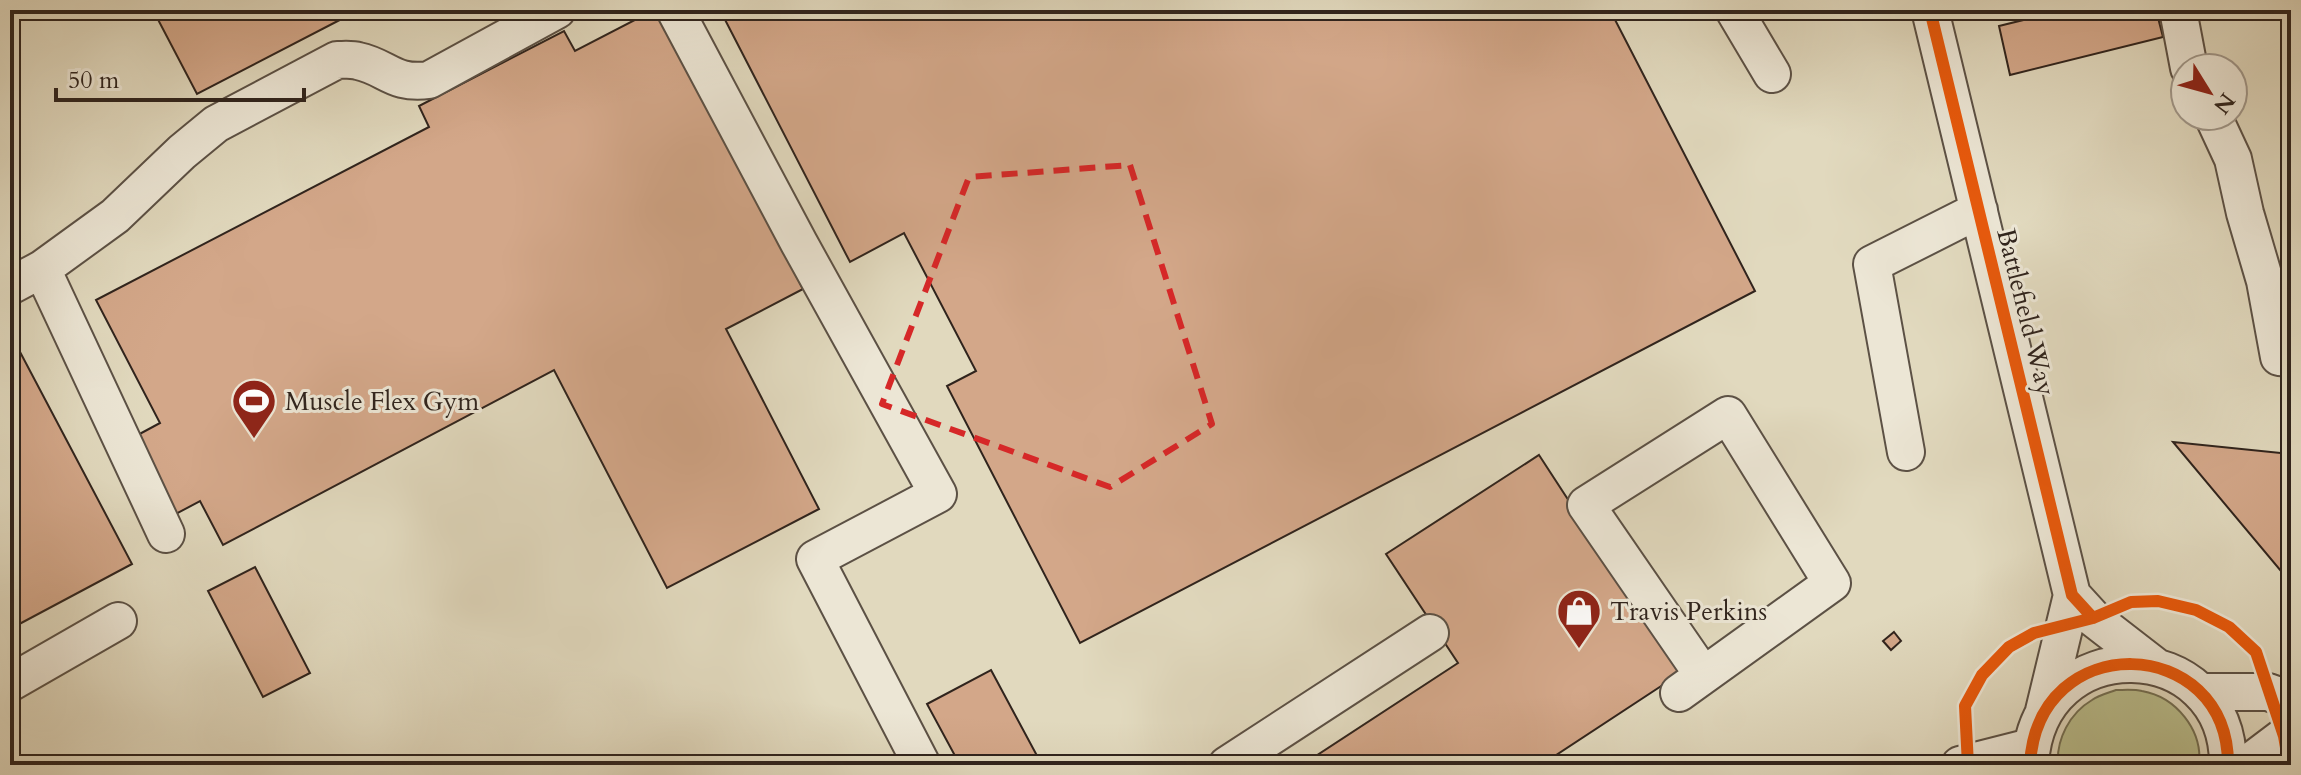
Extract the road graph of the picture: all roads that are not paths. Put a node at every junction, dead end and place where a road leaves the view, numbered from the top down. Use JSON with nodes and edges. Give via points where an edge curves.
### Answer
{"nodes":[{"id":1,"x":557,"y":10,"type":"edge"},
{"id":2,"x":675,"y":10,"type":"edge"},
{"id":3,"x":1734,"y":10,"type":"edge"},
{"id":4,"x":1930,"y":10,"type":"edge"},
{"id":5,"x":2178,"y":10,"type":"edge"},
{"id":6,"x":2186,"y":52,"type":"edge"},
{"id":7,"x":1772,"y":74,"type":"dead end"},
{"id":8,"x":2220,"y":132,"type":"edge"},
{"id":9,"x":1979,"y":210,"type":"junction"},
{"id":10,"x":42,"y":269,"type":"junction"},
{"id":11,"x":10,"y":286,"type":"edge"},
{"id":12,"x":2291,"y":358,"type":"edge"},
{"id":13,"x":1906,"y":452,"type":"dead end"},
{"id":14,"x":166,"y":534,"type":"dead end"},
{"id":15,"x":2072,"y":595,"type":"junction"},
{"id":16,"x":118,"y":621,"type":"dead end"},
{"id":17,"x":1430,"y":633,"type":"dead end"},
{"id":18,"x":2155,"y":666,"type":"junction"},
{"id":19,"x":10,"y":683,"type":"edge"},
{"id":20,"x":1691,"y":684,"type":"joint"},
{"id":21,"x":2200,"y":692,"type":"junction"},
{"id":22,"x":2291,"y":700,"type":"edge"},
{"id":23,"x":2044,"y":711,"type":"junction"},
{"id":24,"x":2291,"y":731,"type":"edge"},
{"id":25,"x":2030,"y":756,"type":"edge"},
{"id":26,"x":922,"y":765,"type":"edge"},
{"id":27,"x":1227,"y":765,"type":"edge"},
{"id":28,"x":1960,"y":765,"type":"edge"},
{"id":29,"x":2228,"y":765,"type":"edge"},
{"id":30,"x":2246,"y":765,"type":"edge"}],
"edges":[{"from":1,"to":10,"type":"street","via":[[429,80],[398,79],[359,61],[337,60],[216,124],[115,216]]},
{"from":2,"to":26,"type":"street","via":[[938,494],[815,559]]},
{"from":3,"to":7,"type":"street"},
{"from":4,"to":9,"type":"street","name":"Battlefield Way"},
{"from":5,"to":6,"type":"street"},
{"from":8,"to":12,"type":"street","via":[[2233,159],[2265,281],[2279,357]]},
{"from":9,"to":13,"type":"street","via":[[1872,264]]},
{"from":9,"to":15,"type":"street","name":"Battlefield Way"},
{"from":10,"to":11,"type":"street"},
{"from":10,"to":14,"type":"street"},
{"from":15,"to":18,"type":"street","name":"Battlefield Way"},
{"from":15,"to":23,"type":"street","name":"Battlefield Way"},
{"from":16,"to":19,"type":"street"},
{"from":17,"to":27,"type":"street"},
{"from":18,"to":21,"type":"street","name":"Battlefield Way"},
{"from":18,"to":23,"type":"street","name":"Battlefield Way","via":[[2122,663],[2091,670],[2064,687]]},
{"from":20,"to":20,"type":"street","via":[[1832,583],[1728,415],[1586,505]]},
{"from":21,"to":22,"type":"street","via":[[2268,692]]},
{"from":21,"to":29,"type":"street","name":"Battlefield Way","via":[[2219,717]]},
{"from":23,"to":25,"type":"street","name":"Battlefield Way"},
{"from":24,"to":30,"type":"street"},
{"from":25,"to":28,"type":"street"}]}
